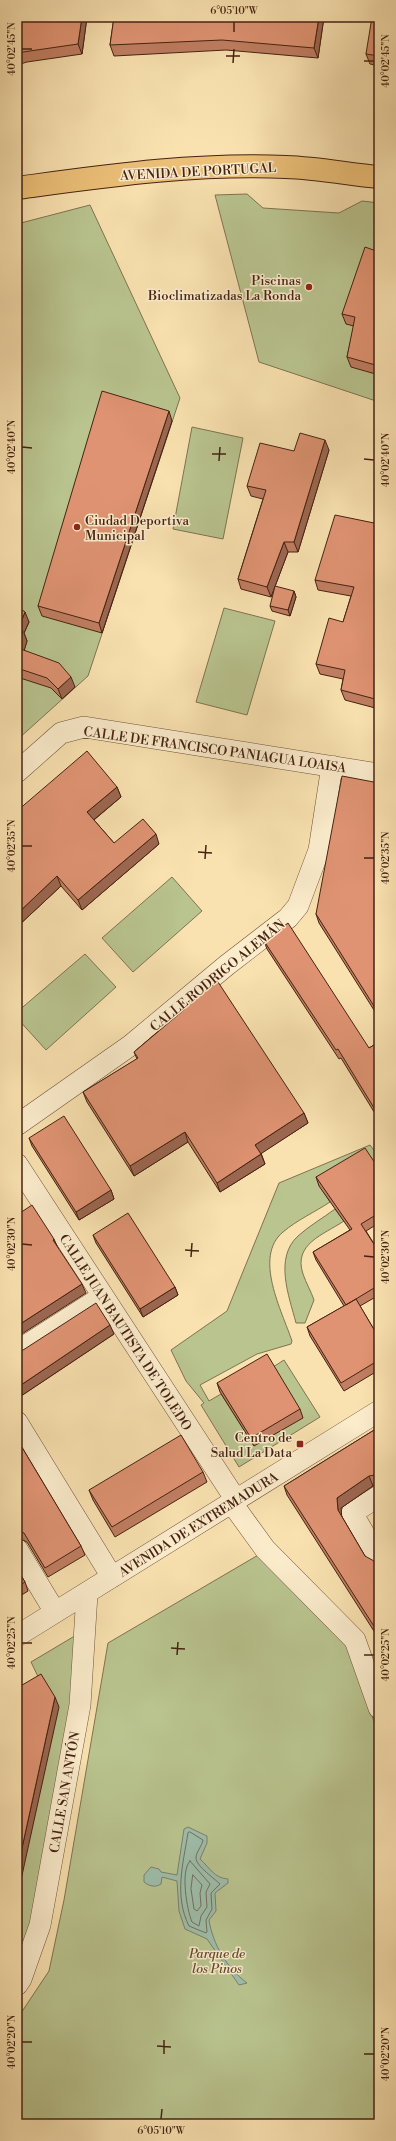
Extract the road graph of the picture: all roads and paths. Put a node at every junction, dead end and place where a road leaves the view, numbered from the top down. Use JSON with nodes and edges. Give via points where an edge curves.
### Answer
{"nodes":[{"id":1,"x":379,"y":177,"type":"edge"},
{"id":2,"x":17,"y":188,"type":"edge"},
{"id":3,"x":332,"y":766,"type":"junction"},
{"id":4,"x":17,"y":772,"type":"edge"},
{"id":5,"x":379,"y":774,"type":"edge"},
{"id":6,"x":17,"y":1125,"type":"edge"},
{"id":7,"x":17,"y":1164,"type":"edge"},
{"id":8,"x":103,"y":1296,"type":"junction"},
{"id":9,"x":17,"y":1351,"type":"edge"},
{"id":10,"x":379,"y":1411,"type":"edge"},
{"id":11,"x":17,"y":1422,"type":"edge"},
{"id":12,"x":379,"y":1496,"type":"edge"},
{"id":13,"x":233,"y":1501,"type":"junction"},
{"id":14,"x":17,"y":1549,"type":"edge"},
{"id":15,"x":379,"y":1559,"type":"edge"},
{"id":16,"x":112,"y":1577,"type":"junction"},
{"id":17,"x":86,"y":1594,"type":"junction"},
{"id":18,"x":55,"y":1612,"type":"junction"},
{"id":19,"x":17,"y":1636,"type":"edge"},
{"id":20,"x":379,"y":1708,"type":"edge"},
{"id":21,"x":17,"y":1985,"type":"edge"}],
"edges":[{"from":1,"to":2,"type":"main road","name":"AVENIDA DE PORTUGAL","via":[[286,167],[241,167],[135,172]]},
{"from":3,"to":4,"type":"street","name":"CALLE DE FRANCISCO PANIAGUA LOAISA","via":[[84,727],[61,733]]},
{"from":3,"to":5,"type":"street","name":"CALLE DE FRANCISCO PANIAGUA LOAISA"},
{"from":3,"to":6,"type":"street","name":"CALLE RODRIGO ALEMÁN","via":[[319,850],[298,906],[288,918],[131,1045]]},
{"from":7,"to":8,"type":"street","name":"CALLE JUAN BAUTISTA DE TOLEDO"},
{"from":8,"to":9,"type":"street"},
{"from":8,"to":13,"type":"street","name":"CALLE JUAN BAUTISTA DE TOLEDO"},
{"from":10,"to":13,"type":"street","name":"AVENIDA DE EXTREMADURA"},
{"from":11,"to":16,"type":"street"},
{"from":12,"to":15,"type":"street","via":[[352,1513]]},
{"from":13,"to":16,"type":"street","name":"AVENIDA DE EXTREMADURA"},
{"from":13,"to":20,"type":"street","name":"CALLE JUAN BAUTISTA DE TOLEDO","via":[[265,1549],[355,1640]]},
{"from":14,"to":18,"type":"street"},
{"from":16,"to":17,"type":"street","name":"AVENIDA DE EXTREMADURA"},
{"from":17,"to":18,"type":"street","name":"AVENIDA DE EXTREMADURA"},
{"from":17,"to":21,"type":"street","name":"CALLE SAN ANTÓN","via":[[80,1705],[40,1925]]},
{"from":18,"to":19,"type":"street","name":"AVENIDA DE EXTREMADURA"}]}
